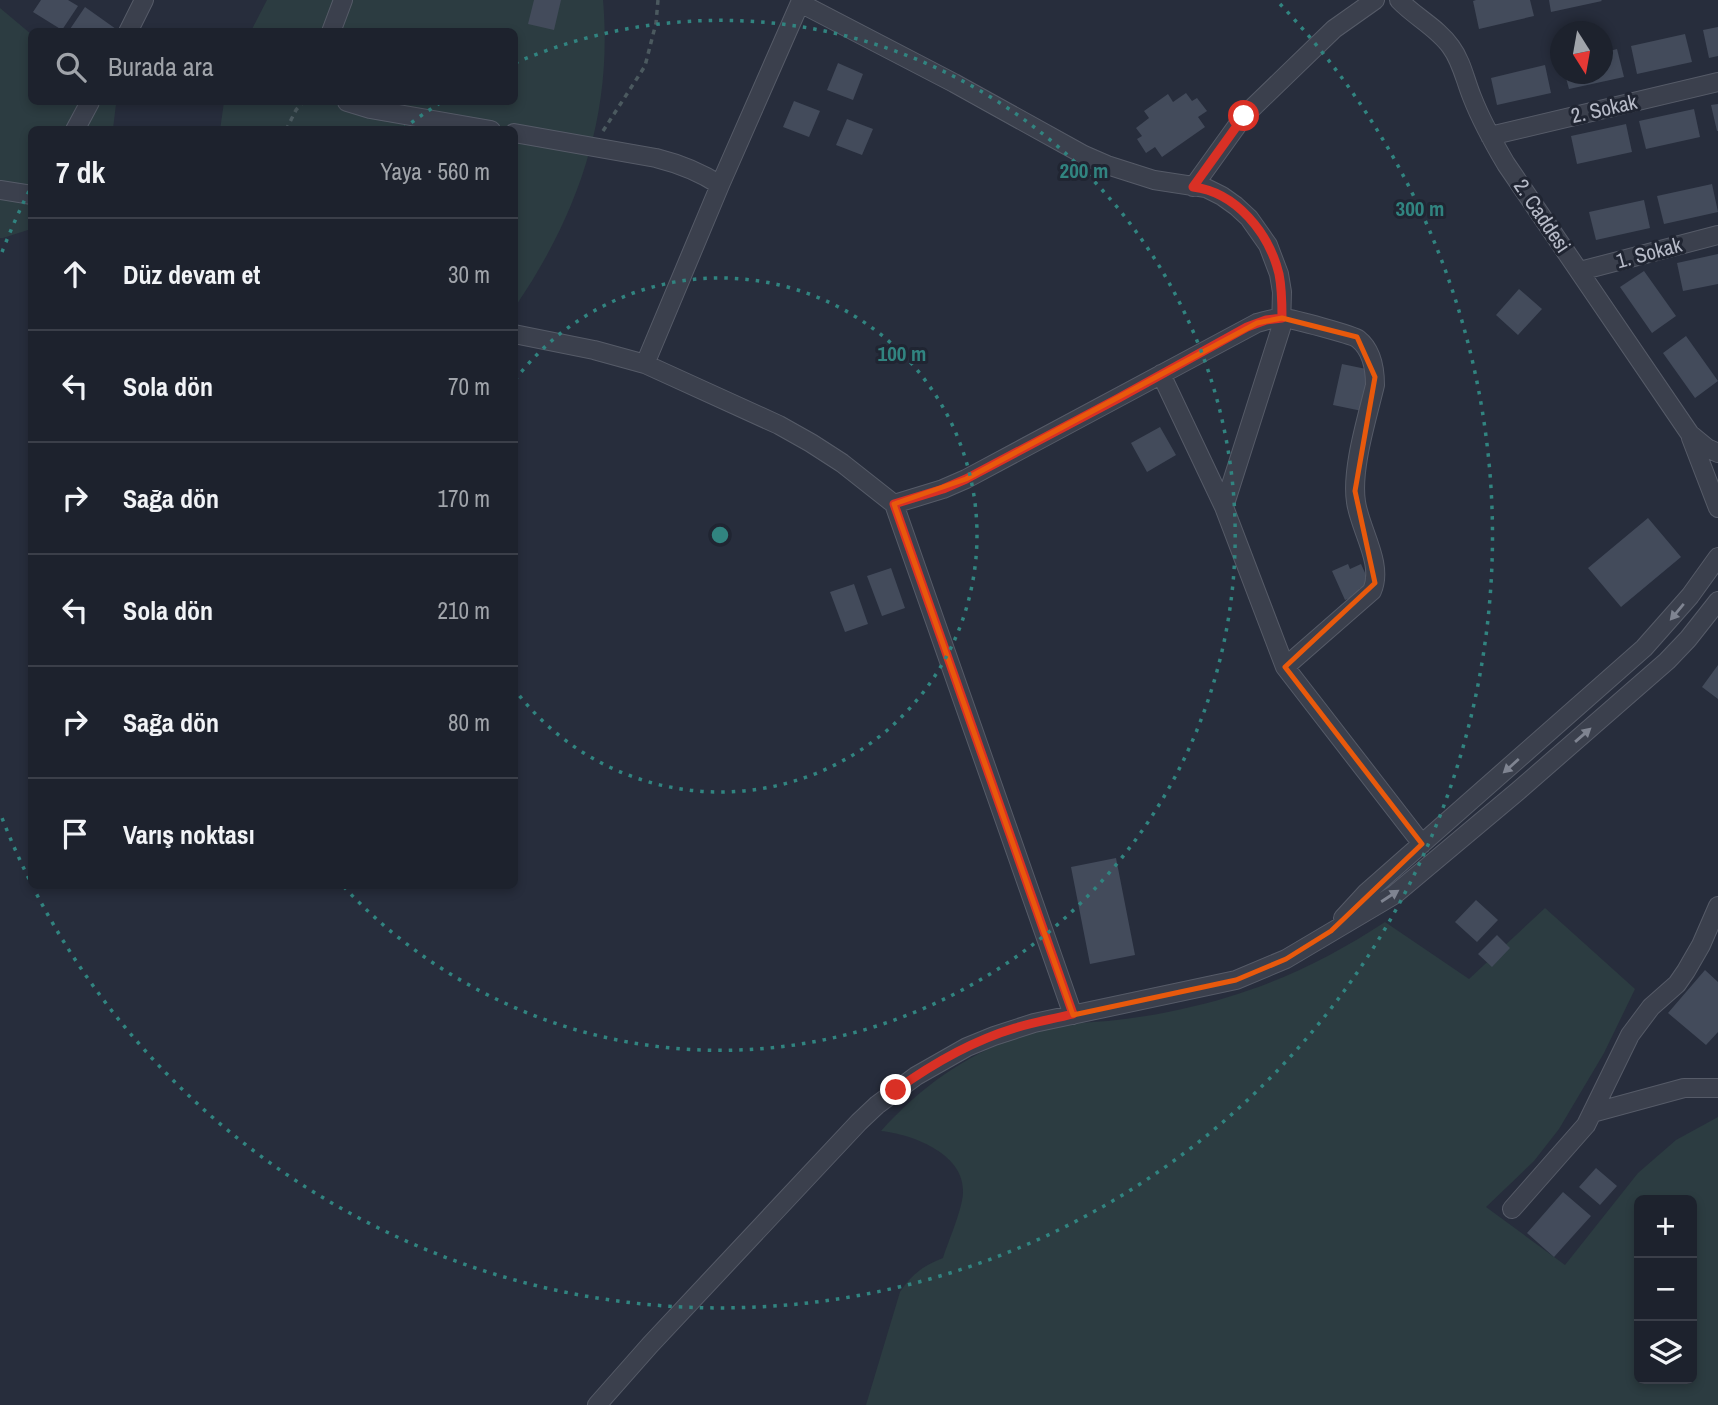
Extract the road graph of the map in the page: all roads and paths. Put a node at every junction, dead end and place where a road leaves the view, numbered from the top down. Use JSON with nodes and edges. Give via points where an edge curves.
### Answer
{"nodes":[{"id":1,"x":144,"y":0,"type":"edge"},
{"id":2,"x":343,"y":0,"type":"edge"},
{"id":3,"x":658,"y":0,"type":"edge"},
{"id":4,"x":1375,"y":0,"type":"edge"},
{"id":5,"x":1407,"y":1,"type":"edge"},
{"id":6,"x":130,"y":28,"type":"edge"},
{"id":7,"x":332,"y":28,"type":"edge"},
{"id":8,"x":1718,"y":82,"type":"edge"},
{"id":9,"x":88,"y":105,"type":"edge"},
{"id":10,"x":301,"y":105,"type":"edge"},
{"id":11,"x":357,"y":105,"type":"edge"},
{"id":12,"x":77,"y":126,"type":"edge"},
{"id":13,"x":288,"y":126,"type":"edge"},
{"id":14,"x":468,"y":126,"type":"edge"},
{"id":15,"x":518,"y":135,"type":"edge"},
{"id":16,"x":1490,"y":136,"type":"junction"},
{"id":17,"x":593,"y":147,"type":"junction"},
{"id":18,"x":720,"y":185,"type":"junction"},
{"id":19,"x":1193,"y":187,"type":"junction"},
{"id":20,"x":0,"y":190,"type":"edge"},
{"id":21,"x":28,"y":194,"type":"edge"},
{"id":22,"x":1718,"y":235,"type":"edge"},
{"id":23,"x":1580,"y":271,"type":"junction"},
{"id":24,"x":1282,"y":318,"type":"junction"},
{"id":25,"x":518,"y":335,"type":"edge"},
{"id":26,"x":645,"y":364,"type":"junction"},
{"id":27,"x":1161,"y":374,"type":"junction"},
{"id":28,"x":1690,"y":435,"type":"junction"},
{"id":29,"x":1717,"y":453,"type":"edge"},
{"id":30,"x":894,"y":504,"type":"junction"},
{"id":31,"x":1224,"y":507,"type":"junction"},
{"id":32,"x":1718,"y":508,"type":"edge"},
{"id":33,"x":1718,"y":557,"type":"edge"},
{"id":34,"x":1718,"y":601,"type":"edge"},
{"id":35,"x":1285,"y":667,"type":"junction"},
{"id":36,"x":1422,"y":844,"type":"junction"},
{"id":37,"x":1718,"y":906,"type":"edge"},
{"id":38,"x":1331,"y":931,"type":"junction"},
{"id":39,"x":1073,"y":1014,"type":"junction"},
{"id":40,"x":1718,"y":1088,"type":"edge"},
{"id":41,"x":1592,"y":1112,"type":"junction"},
{"id":42,"x":1512,"y":1209,"type":"dead end"},
{"id":43,"x":597,"y":1405,"type":"edge"}],
"edges":[{"from":1,"to":6,"type":"street"},
{"from":2,"to":7,"type":"street"},
{"from":3,"to":17,"type":"path","via":[[645,66]]},
{"from":4,"to":19,"type":"street","via":[[1334,29],[1244,116]]},
{"from":5,"to":16,"type":"street","name":"2. Caddesi","via":[[1451,46]]},
{"from":8,"to":16,"type":"street","name":"2. Sokak"},
{"from":9,"to":12,"type":"street"},
{"from":10,"to":13,"type":"path"},
{"from":11,"to":14,"type":"street"},
{"from":15,"to":17,"type":"street"},
{"from":16,"to":23,"type":"street","name":"2. Caddesi"},
{"from":17,"to":18,"type":"street","via":[[675,162]]},
{"from":18,"to":19,"type":"street","via":[[800,3],[1084,155],[1130,174]]},
{"from":18,"to":26,"type":"street"},
{"from":19,"to":24,"type":"street","via":[[1222,196],[1260,232],[1279,274]]},
{"from":20,"to":21,"type":"street"},
{"from":22,"to":23,"type":"street","name":"1. Sokak"},
{"from":23,"to":28,"type":"street","name":"2. Caddesi"},
{"from":24,"to":27,"type":"street","via":[[1247,327]]},
{"from":24,"to":31,"type":"street"},
{"from":24,"to":35,"type":"street","via":[[1357,337],[1368,352],[1375,377],[1354,491],[1376,570],[1375,583],[1372,591]]},
{"from":25,"to":26,"type":"street"},
{"from":26,"to":30,"type":"street","via":[[779,425],[860,476]]},
{"from":27,"to":30,"type":"street","via":[[966,479]]},
{"from":27,"to":31,"type":"street"},
{"from":28,"to":29,"type":"street"},
{"from":28,"to":32,"type":"street"},
{"from":30,"to":39,"type":"street"},
{"from":31,"to":35,"type":"street"},
{"from":33,"to":36,"type":"street","one_way":true,"via":[[1644,648]]},
{"from":38,"to":34,"type":"street","one_way":true,"via":[[1394,895],[1527,783],[1667,661]]},
{"from":35,"to":36,"type":"street"},
{"from":36,"to":38,"type":"street"},
{"from":37,"to":41,"type":"street","via":[[1686,971],[1630,1035]]},
{"from":38,"to":39,"type":"street","via":[[1286,959],[1237,980]]},
{"from":39,"to":43,"type":"street","via":[[1013,1028],[967,1047],[877,1105]]},
{"from":40,"to":41,"type":"street","via":[[1684,1088]]},
{"from":41,"to":42,"type":"street","via":[[1586,1125]]}]}
